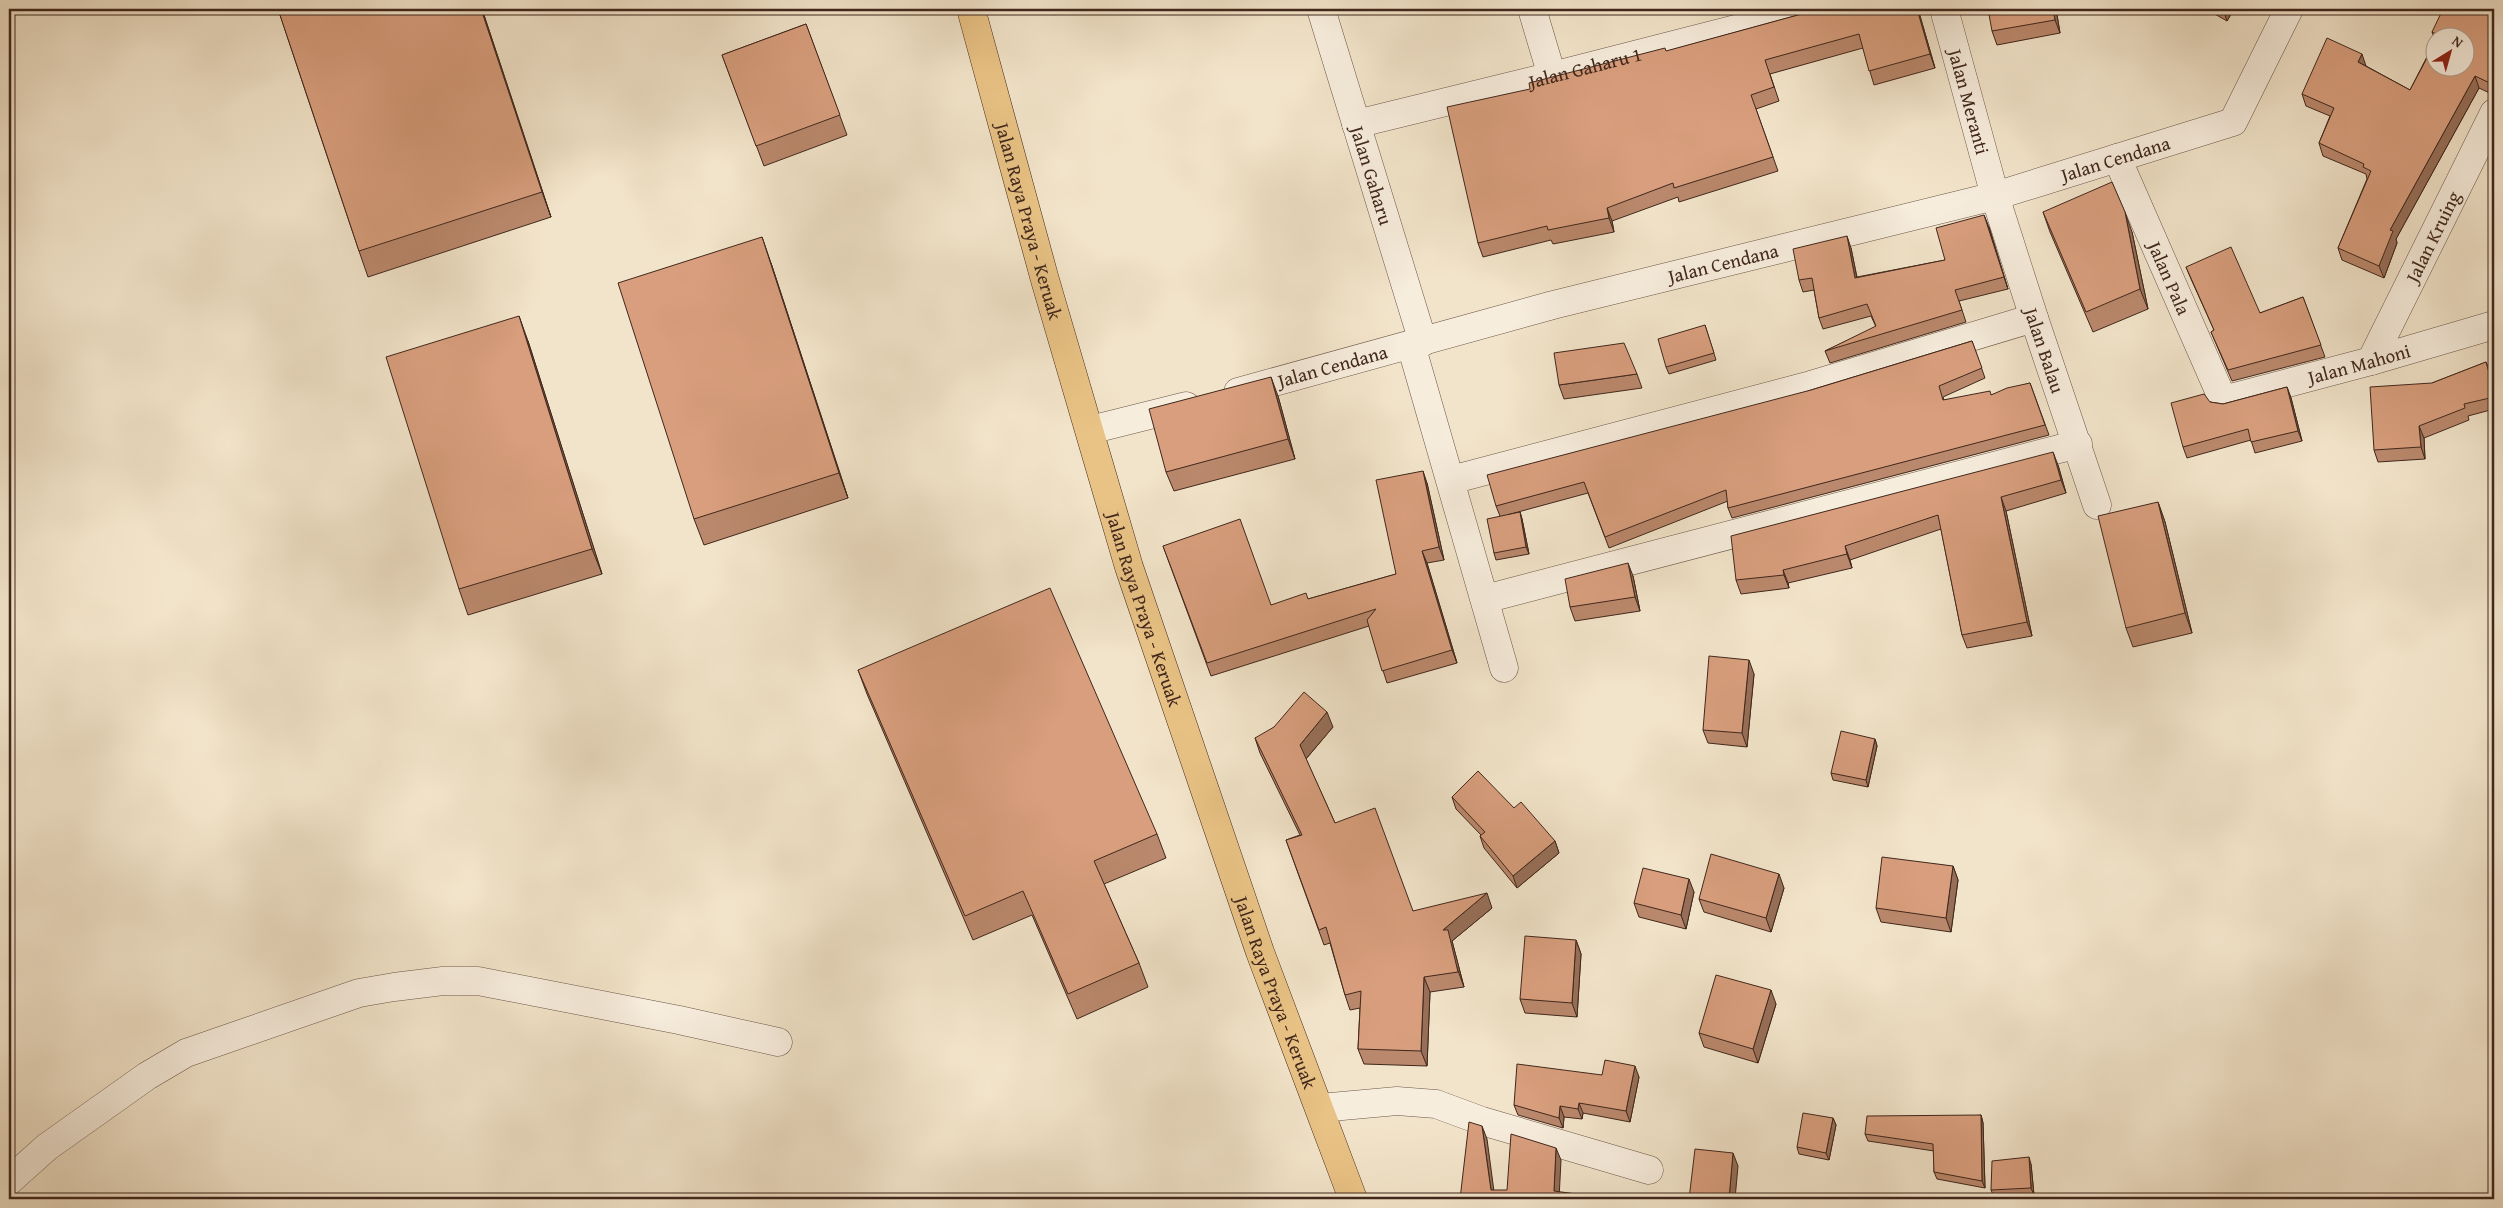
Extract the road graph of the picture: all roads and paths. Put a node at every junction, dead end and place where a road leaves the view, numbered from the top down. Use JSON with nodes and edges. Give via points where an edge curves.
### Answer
{"nodes":[{"id":1,"x":971,"y":9,"type":"edge"},
{"id":2,"x":1321,"y":9,"type":"edge"},
{"id":3,"x":1532,"y":9,"type":"edge"},
{"id":4,"x":1814,"y":9,"type":"edge"},
{"id":5,"x":1946,"y":9,"type":"edge"},
{"id":6,"x":2289,"y":9,"type":"edge"},
{"id":7,"x":1740,"y":18,"type":"edge"},
{"id":8,"x":1552,"y":76,"type":"junction"},
{"id":9,"x":2494,"y":112,"type":"edge"},
{"id":10,"x":1356,"y":124,"type":"junction"},
{"id":11,"x":2117,"y":158,"type":"junction"},
{"id":12,"x":1995,"y":196,"type":"junction"},
{"id":13,"x":2034,"y":318,"type":"junction"},
{"id":14,"x":2494,"y":324,"type":"edge"},
{"id":15,"x":1417,"y":344,"type":"junction"},
{"id":16,"x":2371,"y":361,"type":"junction"},
{"id":17,"x":2223,"y":400,"type":"joint"},
{"id":18,"x":1090,"y":430,"type":"junction"},
{"id":19,"x":2078,"y":444,"type":"junction"},
{"id":20,"x":1451,"y":480,"type":"junction"},
{"id":21,"x":2097,"y":504,"type":"dead end"},
{"id":22,"x":1485,"y":599,"type":"junction"},
{"id":23,"x":1504,"y":668,"type":"dead end"},
{"id":24,"x":778,"y":1042,"type":"dead end"},
{"id":25,"x":1320,"y":1108,"type":"junction"},
{"id":26,"x":1649,"y":1170,"type":"dead end"},
{"id":27,"x":9,"y":1181,"type":"edge"},
{"id":28,"x":1353,"y":1199,"type":"edge"}],
"edges":[{"from":1,"to":18,"type":"main road","name":"Jalan Raya Praya - Keruak","via":[[1045,280]]},
{"from":2,"to":10,"type":"street","name":"Jalan Gaharu"},
{"from":3,"to":8,"type":"street"},
{"from":4,"to":7,"type":"street","name":"Jalan Gaharu 1"},
{"from":5,"to":12,"type":"street","name":"Jalan Meranti"},
{"from":6,"to":11,"type":"street","name":"Jalan Cendana","via":[[2233,122]]},
{"from":7,"to":8,"type":"street","name":"Jalan Gaharu 1"},
{"from":8,"to":10,"type":"street","name":"Jalan Gaharu 1"},
{"from":9,"to":16,"type":"street","name":"Jalan Kruing"},
{"from":10,"to":15,"type":"street","name":"Jalan Gaharu"},
{"from":11,"to":12,"type":"street","name":"Jalan Cendana"},
{"from":11,"to":17,"type":"street","name":"Jalan Pala"},
{"from":12,"to":13,"type":"street","name":"Jalan Balau"},
{"from":12,"to":15,"type":"street","name":"Jalan Cendana","via":[[1553,304]]},
{"from":13,"to":19,"type":"street","name":"Jalan Balau"},
{"from":13,"to":20,"type":"street","via":[[1811,385]]},
{"from":14,"to":16,"type":"street","name":"Jalan Mahoni"},
{"from":15,"to":18,"type":"street","name":"Jalan Cendana"},
{"from":15,"to":20,"type":"street","name":"Jalan Gaharu"},
{"from":16,"to":17,"type":"street","name":"Jalan Mahoni"},
{"from":18,"to":25,"type":"main road","name":"Jalan Raya Praya - Keruak","via":[[1138,595],[1260,952]]},
{"from":19,"to":21,"type":"street","name":"Jalan Balau"},
{"from":19,"to":22,"type":"street"},
{"from":20,"to":22,"type":"street","name":"Jalan Gaharu"},
{"from":22,"to":23,"type":"street","name":"Jalan Gaharu"},
{"from":24,"to":27,"type":"street","via":[[478,981],[443,981],[359,993],[186,1053],[147,1076],[47,1147]]},
{"from":25,"to":26,"type":"street","via":[[1398,1101],[1436,1104],[1482,1121]]},
{"from":25,"to":28,"type":"main road","name":"Jalan Raya Praya - Keruak"}]}
